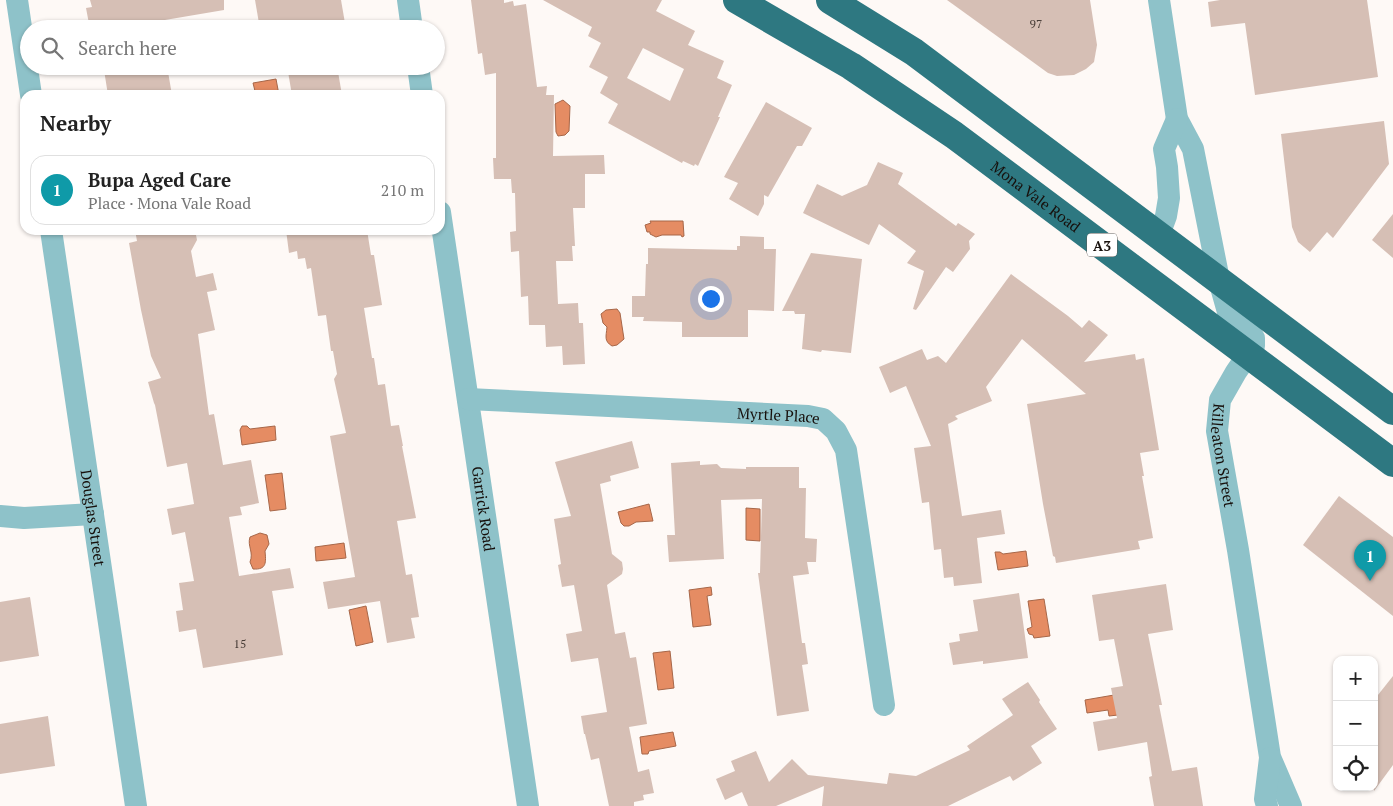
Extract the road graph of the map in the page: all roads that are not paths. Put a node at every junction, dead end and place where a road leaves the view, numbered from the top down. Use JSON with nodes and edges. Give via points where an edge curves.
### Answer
{"nodes":[{"id":1,"x":17,"y":0,"type":"edge"},
{"id":2,"x":408,"y":0,"type":"edge"},
{"id":3,"x":737,"y":0,"type":"edge"},
{"id":4,"x":830,"y":0,"type":"edge"},
{"id":5,"x":1159,"y":0,"type":"edge"},
{"id":6,"x":20,"y":20,"type":"edge"},
{"id":7,"x":411,"y":20,"type":"edge"},
{"id":8,"x":28,"y":75,"type":"edge"},
{"id":9,"x":419,"y":75,"type":"edge"},
{"id":10,"x":30,"y":90,"type":"edge"},
{"id":11,"x":421,"y":90,"type":"edge"},
{"id":12,"x":1177,"y":119,"type":"junction"},
{"id":13,"x":52,"y":235,"type":"edge"},
{"id":14,"x":443,"y":235,"type":"edge"},
{"id":15,"x":1159,"y":235,"type":"junction"},
{"id":16,"x":1219,"y":280,"type":"junction"},
{"id":17,"x":1249,"y":355,"type":"junction"},
{"id":18,"x":468,"y":399,"type":"junction"},
{"id":19,"x":1393,"y":411,"type":"edge"},
{"id":20,"x":1393,"y":464,"type":"edge"},
{"id":21,"x":93,"y":514,"type":"junction"},
{"id":22,"x":0,"y":516,"type":"edge"},
{"id":23,"x":884,"y":705,"type":"dead end"},
{"id":24,"x":1270,"y":757,"type":"junction"},
{"id":25,"x":136,"y":806,"type":"edge"},
{"id":26,"x":528,"y":806,"type":"edge"},
{"id":27,"x":1266,"y":806,"type":"edge"},
{"id":28,"x":1291,"y":806,"type":"edge"}],
"edges":[{"from":1,"to":6,"type":"street"},
{"from":2,"to":7,"type":"street"},
{"from":3,"to":17,"type":"highway","name":"Mona Vale Road","number":"A3","via":[[851,66],[954,135]]},
{"from":4,"to":15,"type":"highway","via":[[914,52]]},
{"from":5,"to":12,"type":"street"},
{"from":8,"to":10,"type":"street"},
{"from":9,"to":11,"type":"street"},
{"from":12,"to":15,"type":"street","via":[[1164,149],[1169,198]]},
{"from":12,"to":16,"type":"street","via":[[1193,150]]},
{"from":13,"to":21,"type":"street","name":"Douglas Street"},
{"from":14,"to":18,"type":"street","name":"Garrick Road"},
{"from":15,"to":16,"type":"highway"},
{"from":16,"to":17,"type":"street","via":[[1228,312],[1254,338]]},
{"from":16,"to":19,"type":"highway"},
{"from":17,"to":20,"type":"highway","name":"Mona Vale Road","number":"A3"},
{"from":17,"to":24,"type":"street","name":"Killeaton Street","via":[[1220,400],[1217,430]]},
{"from":18,"to":23,"type":"street","name":"Myrtle Place","via":[[823,419],[836,431],[846,450]]},
{"from":18,"to":26,"type":"street","name":"Garrick Road"},
{"from":21,"to":22,"type":"street","via":[[24,518]]},
{"from":21,"to":25,"type":"street","name":"Douglas Street"},
{"from":24,"to":27,"type":"street","name":"Killeaton Street"},
{"from":24,"to":28,"type":"street","name":"Killeaton Street"}]}
